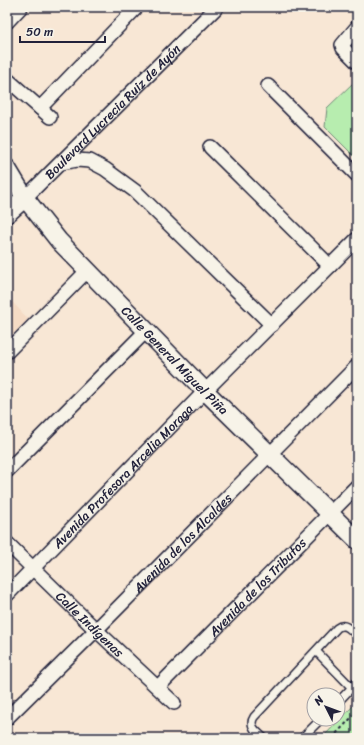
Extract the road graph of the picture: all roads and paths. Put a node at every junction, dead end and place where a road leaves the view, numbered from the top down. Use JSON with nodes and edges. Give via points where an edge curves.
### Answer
{"nodes":[{"id":1,"x":21,"y":7,"type":"edge"},
{"id":2,"x":137,"y":7,"type":"edge"},
{"id":3,"x":217,"y":7,"type":"edge"},
{"id":4,"x":7,"y":22,"type":"edge"},
{"id":5,"x":357,"y":27,"type":"edge"},
{"id":6,"x":357,"y":62,"type":"edge"},
{"id":7,"x":7,"y":79,"type":"edge"},
{"id":8,"x":268,"y":86,"type":"dead end"},
{"id":9,"x":210,"y":147,"type":"dead end"},
{"id":10,"x":61,"y":163,"type":"junction"},
{"id":11,"x":7,"y":168,"type":"edge"},
{"id":12,"x":357,"y":175,"type":"edge"},
{"id":13,"x":25,"y":198,"type":"junction"},
{"id":14,"x":7,"y":214,"type":"edge"},
{"id":15,"x":357,"y":239,"type":"edge"},
{"id":16,"x":330,"y":266,"type":"junction"},
{"id":17,"x":88,"y":270,"type":"junction"},
{"id":18,"x":272,"y":325,"type":"junction"},
{"id":19,"x":147,"y":330,"type":"junction"},
{"id":20,"x":7,"y":352,"type":"edge"},
{"id":21,"x":357,"y":366,"type":"edge"},
{"id":22,"x":205,"y":391,"type":"junction"},
{"id":23,"x":270,"y":454,"type":"junction"},
{"id":24,"x":7,"y":471,"type":"edge"},
{"id":25,"x":357,"y":486,"type":"edge"},
{"id":26,"x":330,"y":514,"type":"junction"},
{"id":27,"x":357,"y":540,"type":"edge"},
{"id":28,"x":7,"y":543,"type":"edge"},
{"id":29,"x":33,"y":569,"type":"junction"},
{"id":30,"x":7,"y":595,"type":"edge"},
{"id":31,"x":96,"y":630,"type":"junction"},
{"id":32,"x":357,"y":636,"type":"edge"},
{"id":33,"x":316,"y":651,"type":"junction"},
{"id":34,"x":158,"y":688,"type":"junction"},
{"id":35,"x":355,"y":688,"type":"edge"},
{"id":36,"x":346,"y":695,"type":"edge"},
{"id":37,"x":174,"y":703,"type":"dead end"},
{"id":38,"x":357,"y":712,"type":"edge"},
{"id":39,"x":7,"y":718,"type":"edge"},
{"id":40,"x":313,"y":727,"type":"edge"},
{"id":41,"x":357,"y":732,"type":"edge"},
{"id":42,"x":264,"y":738,"type":"edge"},
{"id":43,"x":302,"y":738,"type":"edge"},
{"id":44,"x":332,"y":738,"type":"edge"},
{"id":45,"x":352,"y":738,"type":"edge"}],
"edges":[{"from":1,"to":4,"type":"street"},
{"from":2,"to":7,"type":"street","via":[[45,113]]},
{"from":3,"to":10,"type":"street","name":"Boulevard Lucrecia Ruiz de Ayón"},
{"from":5,"to":6,"type":"street","via":[[342,45]]},
{"from":8,"to":12,"type":"street"},
{"from":9,"to":16,"type":"street"},
{"from":10,"to":13,"type":"street","name":"Boulevard Lucrecia Ruiz de Ayón"},
{"from":10,"to":18,"type":"street","via":[[90,161],[136,192]]},
{"from":11,"to":13,"type":"street","name":"Calle General Miguel Piña"},
{"from":13,"to":14,"type":"street","name":"Boulevard Lucrecia Ruiz de Ayón"},
{"from":13,"to":17,"type":"street","name":"Calle General Miguel Piña","via":[[46,226]]},
{"from":15,"to":16,"type":"street","name":"Avenida Profesora Arcelia Moraga"},
{"from":16,"to":18,"type":"street","name":"Avenida Profesora Arcelia Moraga"},
{"from":17,"to":19,"type":"street","name":"Calle General Miguel Piña"},
{"from":17,"to":20,"type":"street"},
{"from":18,"to":22,"type":"street","name":"Avenida Profesora Arcelia Moraga"},
{"from":19,"to":22,"type":"street","name":"Calle General Miguel Piña"},
{"from":19,"to":24,"type":"street"},
{"from":21,"to":23,"type":"street","name":"Avenida de los Alcaldes"},
{"from":22,"to":23,"type":"street","name":"Calle General Miguel Piña"},
{"from":22,"to":29,"type":"street","name":"Avenida Profesora Arcelia Moraga"},
{"from":23,"to":26,"type":"street","name":"Calle General Miguel Piña"},
{"from":23,"to":31,"type":"street","name":"Avenida de los Alcaldes"},
{"from":25,"to":26,"type":"street","name":"Avenida de los Tributos"},
{"from":26,"to":27,"type":"street","name":"Calle General Miguel Piña"},
{"from":26,"to":34,"type":"street","name":"Avenida de los Tributos"},
{"from":28,"to":29,"type":"street","name":"Calle Indígenas"},
{"from":29,"to":30,"type":"street","name":"Avenida Profesora Arcelia Moraga"},
{"from":29,"to":31,"type":"street","name":"Calle Indígenas"},
{"from":31,"to":34,"type":"street","name":"Calle Indígenas"},
{"from":31,"to":39,"type":"street","name":"Avenida de los Alcaldes"},
{"from":32,"to":33,"type":"lane","via":[[346,626],[339,626]]},
{"from":33,"to":35,"type":"lane"},
{"from":33,"to":42,"type":"lane","via":[[252,720],[252,726]]},
{"from":34,"to":37,"type":"street","name":"Calle Indígenas"},
{"from":35,"to":36,"type":"lane"},
{"from":38,"to":44,"type":"path"},
{"from":40,"to":43,"type":"lane"},
{"from":41,"to":45,"type":"path"}]}
